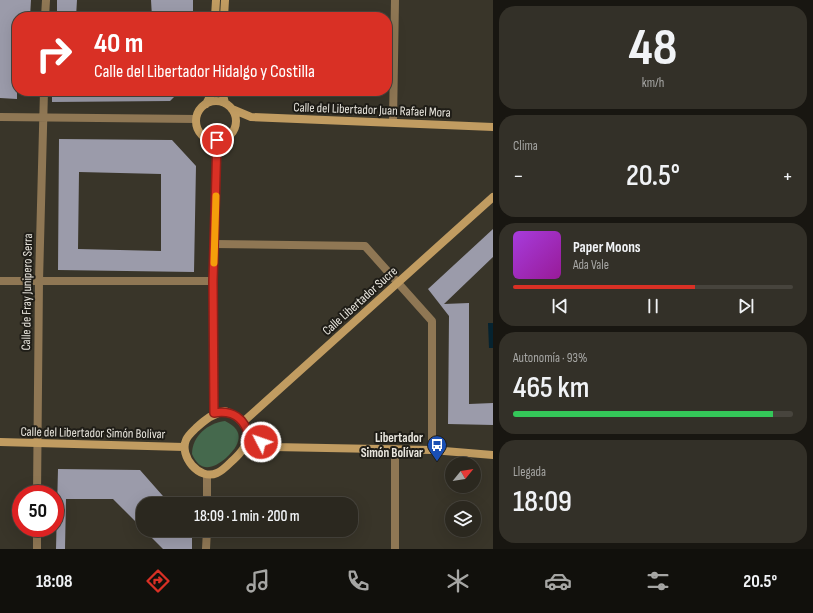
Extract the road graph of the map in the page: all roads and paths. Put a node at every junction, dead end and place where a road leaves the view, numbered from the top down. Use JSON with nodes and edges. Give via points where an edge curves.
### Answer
{"nodes":[{"id":1,"x":46,"y":0,"type":"edge"},
{"id":2,"x":216,"y":0,"type":"edge"},
{"id":3,"x":225,"y":0,"type":"edge"},
{"id":4,"x":394,"y":0,"type":"edge"},
{"id":5,"x":45,"y":12,"type":"edge"},
{"id":6,"x":216,"y":12,"type":"edge"},
{"id":7,"x":224,"y":12,"type":"edge"},
{"id":8,"x":44,"y":96,"type":"edge"},
{"id":9,"x":210,"y":96,"type":"edge"},
{"id":10,"x":223,"y":96,"type":"edge"},
{"id":11,"x":225,"y":103,"type":"junction"},
{"id":12,"x":206,"y":104,"type":"junction"},
{"id":13,"x":232,"y":109,"type":"junction"},
{"id":14,"x":0,"y":117,"type":"edge"},
{"id":15,"x":251,"y":117,"type":"junction"},
{"id":16,"x":44,"y":118,"type":"junction"},
{"id":17,"x":196,"y":119,"type":"junction"},
{"id":18,"x":393,"y":122,"type":"junction"},
{"id":19,"x":493,"y":127,"type":"edge"},
{"id":20,"x":234,"y":128,"type":"junction"},
{"id":21,"x":217,"y":140,"type":"junction"},
{"id":22,"x":493,"y":197,"type":"edge"},
{"id":23,"x":214,"y":244,"type":"junction"},
{"id":24,"x":0,"y":280,"type":"edge"},
{"id":25,"x":39,"y":281,"type":"junction"},
{"id":26,"x":213,"y":281,"type":"junction"},
{"id":27,"x":398,"y":283,"type":"junction"},
{"id":28,"x":214,"y":413,"type":"junction"},
{"id":29,"x":243,"y":422,"type":"junction"},
{"id":30,"x":249,"y":437,"type":"junction"},
{"id":31,"x":0,"y":442,"type":"edge"},
{"id":32,"x":38,"y":443,"type":"junction"},
{"id":33,"x":184,"y":447,"type":"junction"},
{"id":34,"x":396,"y":449,"type":"junction"},
{"id":35,"x":432,"y":450,"type":"junction"},
{"id":36,"x":493,"y":454,"type":"edge"},
{"id":37,"x":207,"y":474,"type":"junction"},
{"id":38,"x":37,"y":485,"type":"edge"},
{"id":39,"x":207,"y":497,"type":"edge"},
{"id":40,"x":37,"y":537,"type":"edge"},
{"id":41,"x":207,"y":537,"type":"edge"},
{"id":42,"x":37,"y":549,"type":"edge"},
{"id":43,"x":206,"y":549,"type":"edge"},
{"id":44,"x":395,"y":549,"type":"edge"}],
"edges":[{"from":1,"to":5,"type":"street"},
{"from":2,"to":6,"type":"street"},
{"from":3,"to":7,"type":"street"},
{"from":4,"to":18,"type":"street"},
{"from":8,"to":16,"type":"street","name":"Calle de Fray Junipero Serra"},
{"from":9,"to":12,"type":"street"},
{"from":10,"to":11,"type":"street"},
{"from":11,"to":12,"type":"street","via":[[215,101]]},
{"from":11,"to":13,"type":"street"},
{"from":12,"to":17,"type":"street"},
{"from":13,"to":15,"type":"street","name":"Calle del Libertador Juan Rafael Mora"},
{"from":13,"to":20,"type":"street","via":[[236,121]]},
{"from":14,"to":16,"type":"street"},
{"from":15,"to":18,"type":"street","name":"Calle del Libertador Juan Rafael Mora"},
{"from":15,"to":20,"type":"street","via":[[241,121]]},
{"from":16,"to":17,"type":"street"},
{"from":16,"to":25,"type":"street","name":"Calle de Fray Junipero Serra"},
{"from":17,"to":21,"type":"street","via":[[204,137]]},
{"from":18,"to":19,"type":"street","name":"Calle del Libertador Juan Rafael Mora"},
{"from":20,"to":21,"type":"street","via":[[228,136]]},
{"from":21,"to":23,"type":"street"},
{"from":22,"to":27,"type":"street","name":"Calle Libertador Sucre"},
{"from":23,"to":26,"type":"street"},
{"from":23,"to":27,"type":"street","via":[[365,246]]},
{"from":24,"to":25,"type":"street"},
{"from":25,"to":26,"type":"street"},
{"from":25,"to":32,"type":"street","name":"Calle de Fray Junipero Serra"},
{"from":26,"to":28,"type":"street"},
{"from":27,"to":29,"type":"street","name":"Calle Libertador Sucre"},
{"from":27,"to":35,"type":"street","via":[[432,321]]},
{"from":28,"to":29,"type":"street","via":[[225,411]]},
{"from":28,"to":33,"type":"street","via":[[189,434]]},
{"from":29,"to":30,"type":"street"},
{"from":30,"to":34,"type":"street","via":[[273,447]]},
{"from":30,"to":37,"type":"street","via":[[241,452],[229,464],[216,474]]},
{"from":31,"to":32,"type":"street","name":"Calle del Libertador Simón Bolivar"},
{"from":32,"to":33,"type":"street","name":"Calle del Libertador Simón Bolivar"},
{"from":32,"to":38,"type":"street","name":"Calle de Fray Junipero Serra"},
{"from":33,"to":37,"type":"street","via":[[189,462],[197,470]]},
{"from":34,"to":35,"type":"street"},
{"from":34,"to":44,"type":"street"},
{"from":35,"to":36,"type":"street"},
{"from":37,"to":39,"type":"street"},
{"from":40,"to":42,"type":"street"},
{"from":41,"to":43,"type":"street"}]}
